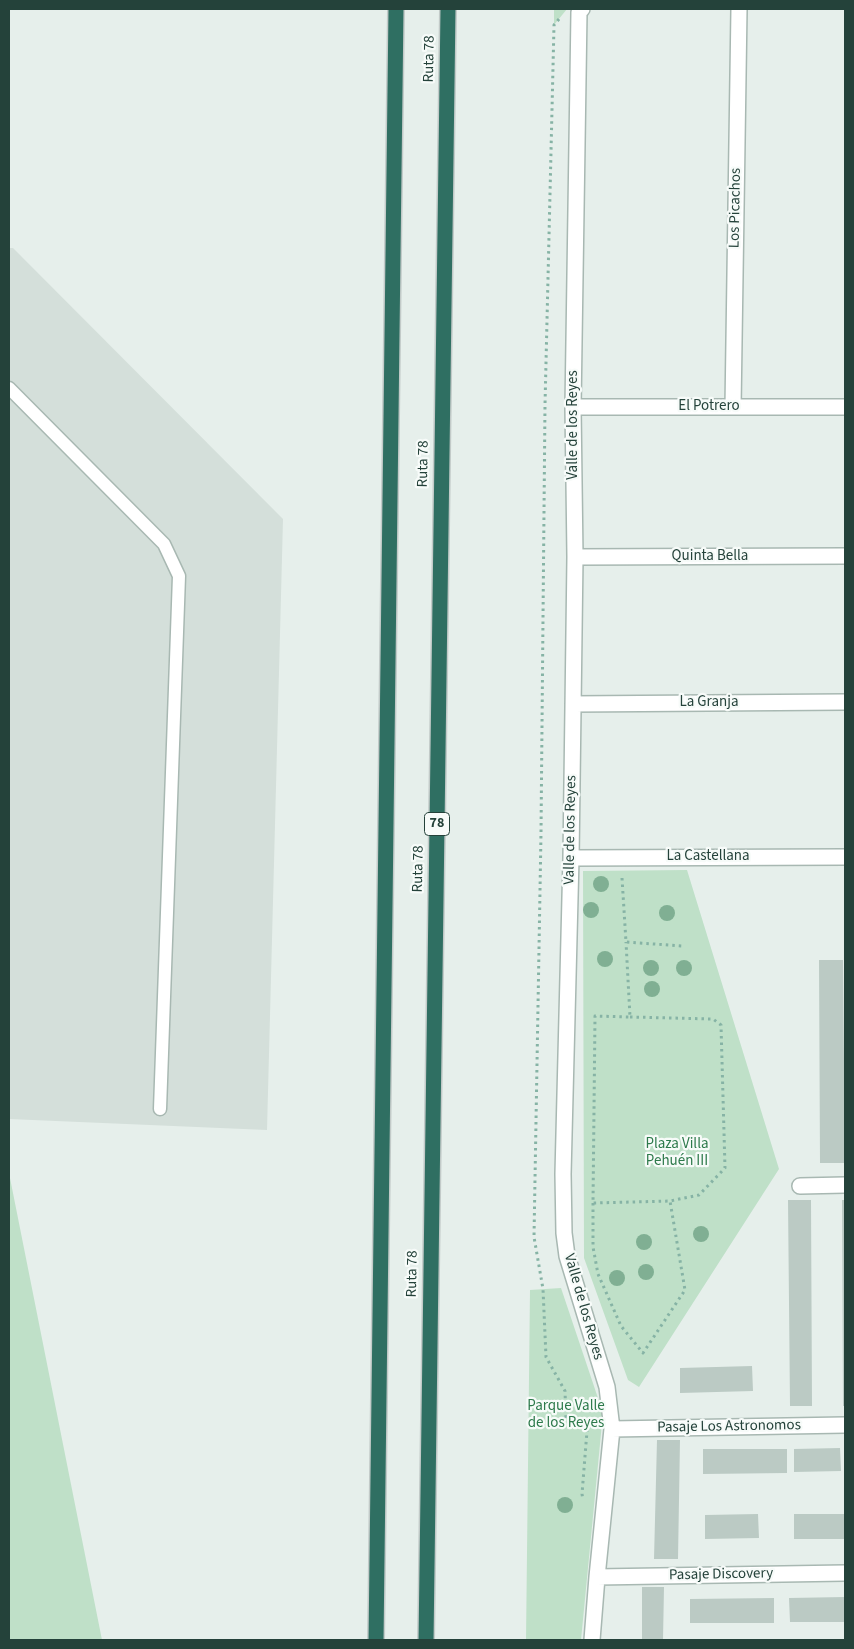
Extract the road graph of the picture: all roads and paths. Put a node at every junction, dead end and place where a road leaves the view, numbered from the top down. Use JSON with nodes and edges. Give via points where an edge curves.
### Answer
{"nodes":[{"id":1,"x":396,"y":9,"type":"edge"},
{"id":2,"x":448,"y":9,"type":"edge"},
{"id":3,"x":739,"y":9,"type":"edge"},
{"id":4,"x":581,"y":11,"type":"edge"},
{"id":5,"x":562,"y":14,"type":"dead end"},
{"id":6,"x":9,"y":388,"type":"edge"},
{"id":7,"x":573,"y":407,"type":"junction"},
{"id":8,"x":733,"y":407,"type":"junction"},
{"id":9,"x":845,"y":407,"type":"edge"},
{"id":10,"x":845,"y":556,"type":"edge"},
{"id":11,"x":574,"y":557,"type":"junction"},
{"id":12,"x":845,"y":702,"type":"edge"},
{"id":13,"x":573,"y":704,"type":"junction"},
{"id":14,"x":845,"y":857,"type":"edge"},
{"id":15,"x":571,"y":858,"type":"junction"},
{"id":16,"x":621,"y":858,"type":"junction"},
{"id":17,"x":626,"y":942,"type":"junction"},
{"id":18,"x":682,"y":946,"type":"dead end"},
{"id":19,"x":630,"y":1017,"type":"junction"},
{"id":20,"x":160,"y":1109,"type":"dead end"},
{"id":21,"x":845,"y":1185,"type":"edge"},
{"id":22,"x":800,"y":1186,"type":"dead end"},
{"id":23,"x":670,"y":1201,"type":"junction"},
{"id":24,"x":593,"y":1203,"type":"junction"},
{"id":25,"x":566,"y":1419,"type":"dead end"},
{"id":26,"x":845,"y":1425,"type":"edge"},
{"id":27,"x":612,"y":1429,"type":"junction"},
{"id":28,"x":845,"y":1573,"type":"edge"},
{"id":29,"x":597,"y":1577,"type":"junction"},
{"id":30,"x":376,"y":1640,"type":"edge"},
{"id":31,"x":426,"y":1640,"type":"edge"},
{"id":32,"x":592,"y":1640,"type":"edge"}],
"edges":[{"from":1,"to":30,"type":"highway"},
{"from":2,"to":31,"type":"highway","name":"Ruta 78","number":"78"},
{"from":3,"to":8,"type":"street","name":"Los Picachos"},
{"from":4,"to":7,"type":"street","name":"Valle de los Reyes"},
{"from":5,"to":25,"type":"path","via":[[554,26],[545,376],[534,1236],[543,1289],[546,1357],[566,1391]]},
{"from":6,"to":20,"type":"lane","via":[[164,544],[179,576]]},
{"from":7,"to":8,"type":"street","name":"El Potrero"},
{"from":7,"to":11,"type":"street","name":"Valle de los Reyes"},
{"from":8,"to":9,"type":"street","name":"El Potrero"},
{"from":10,"to":11,"type":"street","name":"Quinta Bella"},
{"from":11,"to":13,"type":"street","name":"Valle de los Reyes"},
{"from":12,"to":13,"type":"street","name":"La Granja"},
{"from":13,"to":15,"type":"street","name":"Valle de los Reyes"},
{"from":14,"to":16,"type":"street","name":"La Castellana"},
{"from":15,"to":16,"type":"street","name":"La Castellana"},
{"from":15,"to":27,"type":"street","name":"Valle de los Reyes","via":[[564,1233],[567,1256],[606,1387]]},
{"from":16,"to":17,"type":"path"},
{"from":17,"to":18,"type":"path"},
{"from":17,"to":19,"type":"path"},
{"from":19,"to":23,"type":"path","via":[[713,1019],[721,1025],[725,1168],[699,1195]]},
{"from":19,"to":24,"type":"path","via":[[596,1016]]},
{"from":21,"to":22,"type":"street"},
{"from":23,"to":24,"type":"path"},
{"from":23,"to":24,"type":"path","via":[[685,1290],[643,1353],[621,1326],[598,1274],[593,1247]]},
{"from":26,"to":27,"type":"street","name":"Pasaje Los Astronomos"},
{"from":27,"to":29,"type":"street","name":"Valle de los Reyes"},
{"from":28,"to":29,"type":"street","name":"Pasaje Discovery"},
{"from":29,"to":32,"type":"street","name":"Valle de los Reyes"}]}
